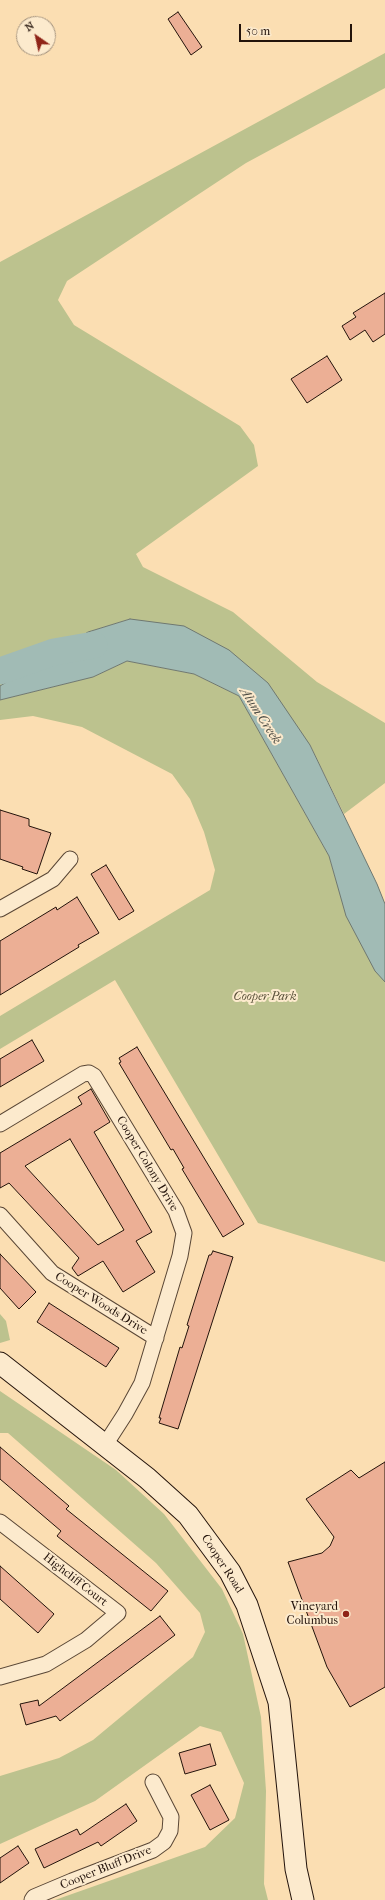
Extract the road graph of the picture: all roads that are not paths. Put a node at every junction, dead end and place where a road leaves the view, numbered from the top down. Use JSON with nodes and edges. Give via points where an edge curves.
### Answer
{"nodes":[{"id":1,"x":70,"y":859,"type":"dead end"},
{"id":2,"x":0,"y":910,"type":"edge"},
{"id":3,"x":0,"y":1124,"type":"edge"},
{"id":4,"x":0,"y":1215,"type":"edge"},
{"id":5,"x":156,"y":1338,"type":"junction"},
{"id":6,"x":0,"y":1363,"type":"edge"},
{"id":7,"x":105,"y":1445,"type":"junction"},
{"id":8,"x":0,"y":1522,"type":"edge"},
{"id":9,"x":0,"y":1677,"type":"edge"},
{"id":10,"x":153,"y":1782,"type":"dead end"},
{"id":11,"x":32,"y":1900,"type":"edge"},
{"id":12,"x":303,"y":1900,"type":"edge"}],
"edges":[{"from":1,"to":2,"type":"street","via":[[53,879]]},
{"from":3,"to":5,"type":"street","name":"Cooper Colony Drive","via":[[83,1074],[89,1073],[94,1076],[176,1211],[184,1233],[180,1256]]},
{"from":4,"to":5,"type":"street","name":"Cooper Woods Drive","via":[[52,1273]]},
{"from":5,"to":7,"type":"street","name":"Cooper Colony Drive","via":[[142,1383]]},
{"from":6,"to":7,"type":"street","name":"Cooper Road"},
{"from":7,"to":12,"type":"street","name":"Cooper Road","via":[[148,1478],[188,1515],[230,1572],[247,1605],[279,1702],[296,1869]]},
{"from":8,"to":9,"type":"street","name":"Highcliff Court","via":[[118,1613],[86,1640],[46,1664]]},
{"from":10,"to":11,"type":"street","name":"Cooper Bluff Drive","via":[[171,1817],[170,1831],[164,1842],[153,1850],[72,1881]]}]}
